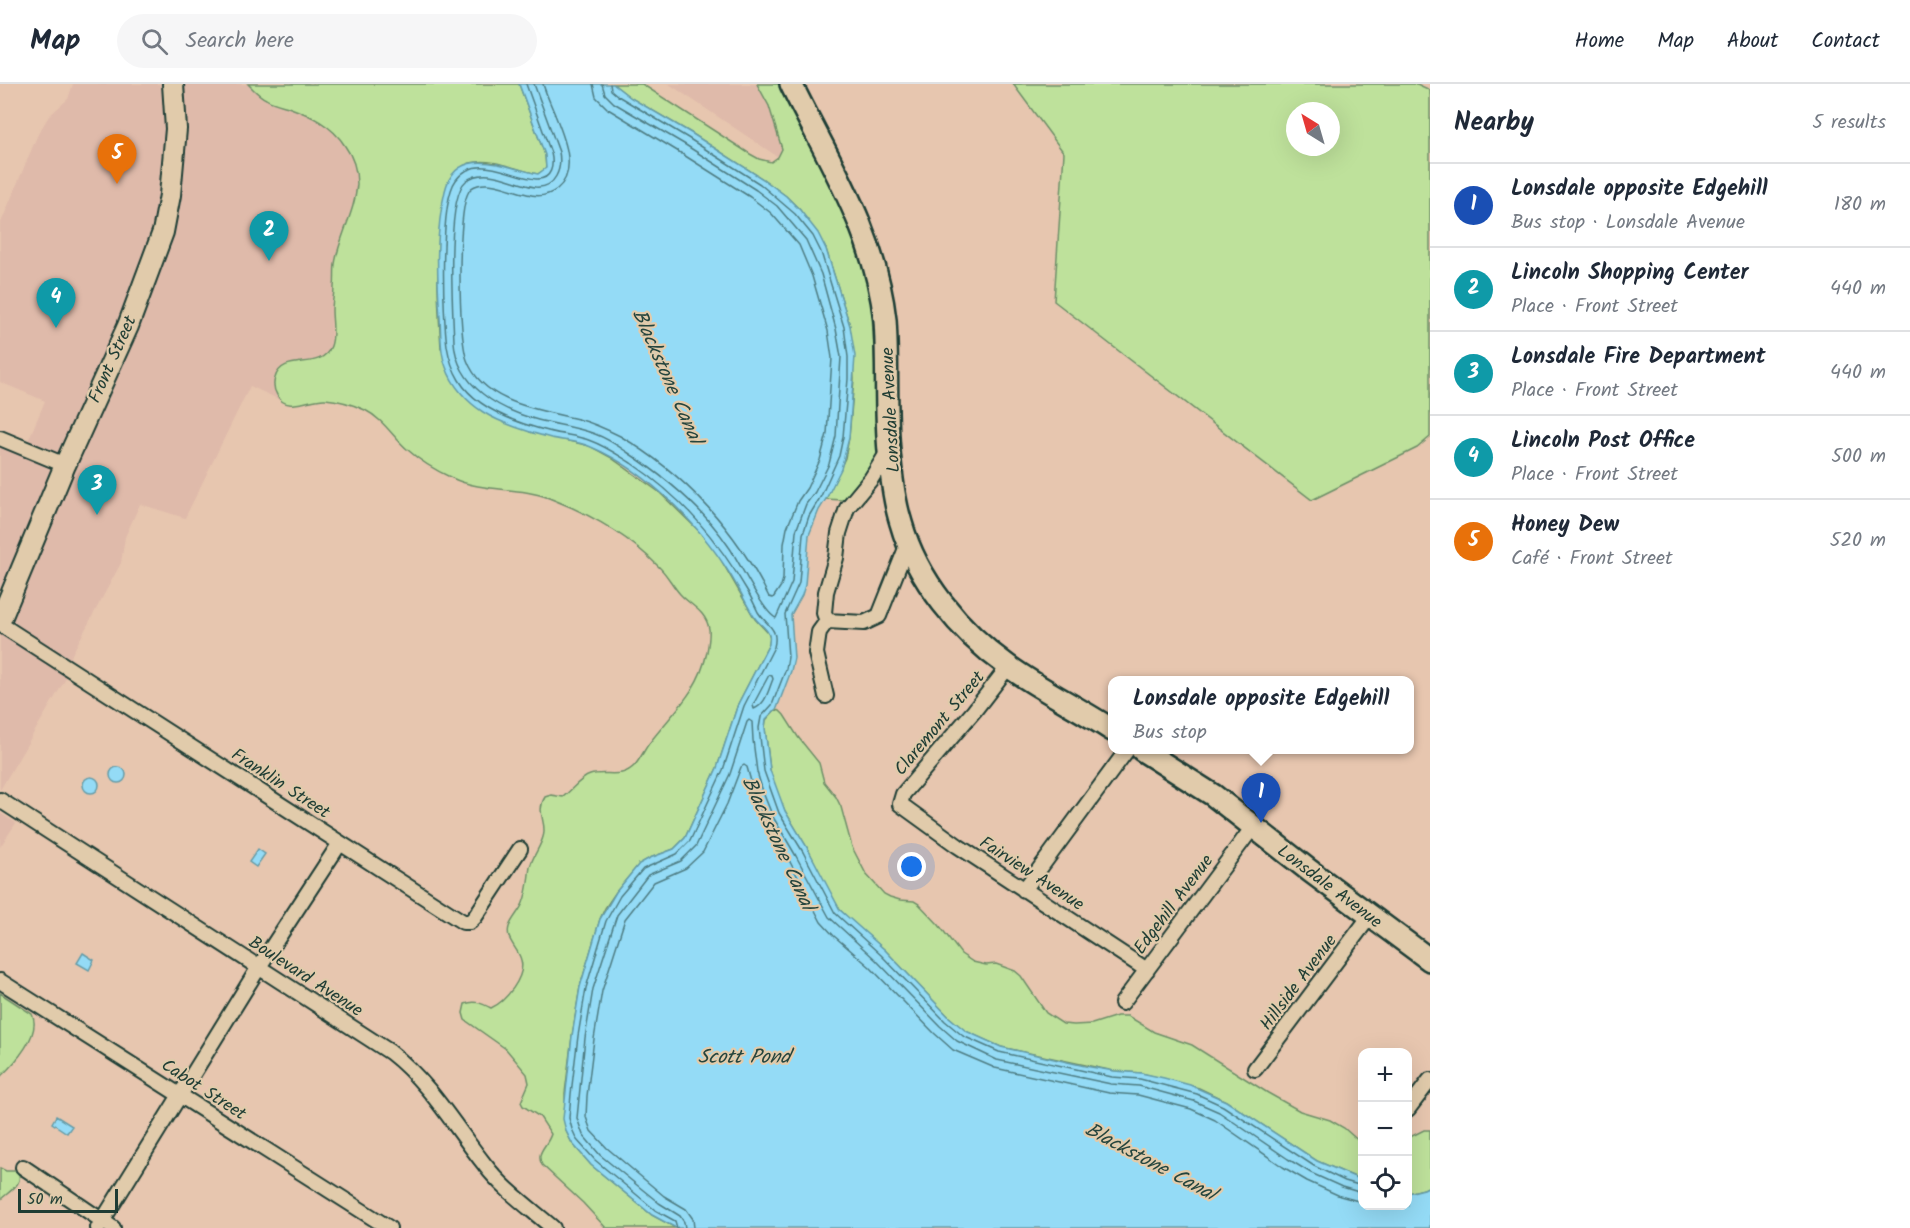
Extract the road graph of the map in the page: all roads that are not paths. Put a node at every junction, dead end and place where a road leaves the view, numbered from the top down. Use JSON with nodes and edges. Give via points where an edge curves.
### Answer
{"nodes":[{"id":1,"x":172,"y":84,"type":"edge"},
{"id":2,"x":791,"y":84,"type":"edge"},
{"id":3,"x":0,"y":438,"type":"edge"},
{"id":4,"x":889,"y":450,"type":"junction"},
{"id":5,"x":65,"y":465,"type":"junction"},
{"id":6,"x":908,"y":543,"type":"junction"},
{"id":7,"x":827,"y":621,"type":"junction"},
{"id":8,"x":0,"y":623,"type":"edge"},
{"id":9,"x":1008,"y":667,"type":"junction"},
{"id":10,"x":826,"y":696,"type":"dead end"},
{"id":11,"x":1108,"y":727,"type":"edge"},
{"id":12,"x":1124,"y":754,"type":"edge"},
{"id":13,"x":1148,"y":754,"type":"edge"},
{"id":14,"x":0,"y":800,"type":"edge"},
{"id":15,"x":900,"y":804,"type":"joint"},
{"id":16,"x":1253,"y":827,"type":"junction"},
{"id":17,"x":340,"y":843,"type":"junction"},
{"id":18,"x":520,"y":849,"type":"dead end"},
{"id":19,"x":1024,"y":890,"type":"junction"},
{"id":20,"x":1370,"y":916,"type":"junction"},
{"id":21,"x":1430,"y":960,"type":"edge"},
{"id":22,"x":259,"y":967,"type":"junction"},
{"id":23,"x":1147,"y":970,"type":"junction"},
{"id":24,"x":0,"y":981,"type":"edge"},
{"id":25,"x":1122,"y":1003,"type":"dead end"},
{"id":26,"x":1255,"y":1069,"type":"dead end"},
{"id":27,"x":1430,"y":1080,"type":"edge"},
{"id":28,"x":180,"y":1094,"type":"junction"},
{"id":29,"x":1412,"y":1103,"type":"edge"},
{"id":30,"x":23,"y":1167,"type":"dead end"},
{"id":31,"x":105,"y":1226,"type":"edge"},
{"id":32,"x":549,"y":1227,"type":"edge"},
{"id":33,"x":389,"y":1228,"type":"edge"}],
"edges":[{"from":1,"to":5,"type":"main road","name":"Front Street","via":[[176,129],[163,232],[128,326]]},
{"from":2,"to":4,"type":"main road","name":"Lonsdale Avenue","via":[[856,213],[876,269],[885,320]]},
{"from":3,"to":5,"type":"street"},
{"from":4,"to":6,"type":"main road","name":"Lonsdale Avenue"},
{"from":4,"to":7,"type":"street","via":[[847,508],[826,592]]},
{"from":5,"to":8,"type":"main road","name":"Front Street"},
{"from":6,"to":7,"type":"street","via":[[879,616],[864,623]]},
{"from":6,"to":9,"type":"main road","name":"Lonsdale Avenue","via":[[929,584],[950,612]]},
{"from":7,"to":10,"type":"street","via":[[819,632],[816,653]]},
{"from":8,"to":17,"type":"street","name":"Franklin Street"},
{"from":9,"to":11,"type":"main road","name":"Lonsdale Avenue"},
{"from":9,"to":15,"type":"street","name":"Claremont Street","via":[[903,794]]},
{"from":12,"to":19,"type":"street"},
{"from":13,"to":16,"type":"main road","name":"Lonsdale Avenue","via":[[1213,795]]},
{"from":14,"to":22,"type":"street","name":"Boulevard Avenue"},
{"from":15,"to":19,"type":"street","name":"Fairview Avenue"},
{"from":16,"to":20,"type":"main road","name":"Lonsdale Avenue"},
{"from":16,"to":23,"type":"street","name":"Edgehill Avenue"},
{"from":17,"to":18,"type":"street","name":"Franklin Street","via":[[463,922],[470,922]]},
{"from":17,"to":22,"type":"street"},
{"from":19,"to":23,"type":"street","name":"Fairview Avenue"},
{"from":20,"to":21,"type":"main road","name":"Lonsdale Avenue"},
{"from":20,"to":26,"type":"street","name":"Hillside Avenue"},
{"from":22,"to":28,"type":"street"},
{"from":22,"to":32,"type":"street","name":"Boulevard Avenue","via":[[406,1064],[493,1176]]},
{"from":23,"to":25,"type":"street","name":"Edgehill Avenue"},
{"from":24,"to":28,"type":"street","name":"Cabot Street"},
{"from":27,"to":29,"type":"street"},
{"from":28,"to":31,"type":"street"},
{"from":28,"to":33,"type":"street","name":"Cabot Street"},
{"from":30,"to":31,"type":"street"}]}
